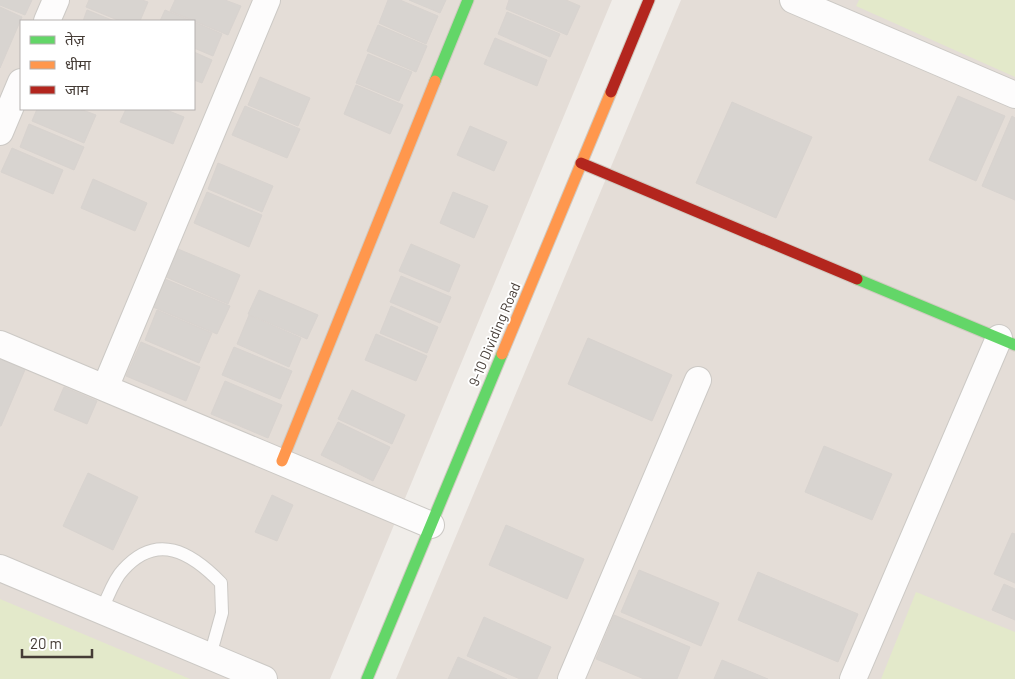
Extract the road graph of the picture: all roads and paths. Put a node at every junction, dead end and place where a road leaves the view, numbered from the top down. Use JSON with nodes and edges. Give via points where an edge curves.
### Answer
{"nodes":[{"id":1,"x":56,"y":0,"type":"edge"},
{"id":2,"x":267,"y":0,"type":"edge"},
{"id":3,"x":468,"y":0,"type":"edge"},
{"id":4,"x":649,"y":0,"type":"edge"},
{"id":5,"x":793,"y":0,"type":"edge"},
{"id":6,"x":838,"y":9,"type":"edge"},
{"id":7,"x":47,"y":20,"type":"edge"},
{"id":8,"x":20,"y":84,"type":"edge"},
{"id":9,"x":1015,"y":95,"type":"edge"},
{"id":10,"x":0,"y":132,"type":"edge"},
{"id":11,"x":581,"y":163,"type":"junction"},
{"id":12,"x":1007,"y":342,"type":"edge"},
{"id":13,"x":0,"y":344,"type":"edge"},
{"id":14,"x":698,"y":380,"type":"dead end"},
{"id":15,"x":105,"y":388,"type":"junction"},
{"id":16,"x":282,"y":461,"type":"junction"},
{"id":17,"x":430,"y":525,"type":"junction"},
{"id":18,"x":0,"y":568,"type":"edge"},
{"id":19,"x":102,"y":611,"type":"junction"},
{"id":20,"x":210,"y":656,"type":"junction"},
{"id":21,"x":264,"y":679,"type":"edge"},
{"id":22,"x":366,"y":679,"type":"edge"},
{"id":23,"x":571,"y":679,"type":"edge"},
{"id":24,"x":853,"y":679,"type":"edge"}],
"edges":[{"from":1,"to":7,"type":"street"},
{"from":2,"to":15,"type":"street"},
{"from":3,"to":16,"type":"street"},
{"from":4,"to":11,"type":"street","name":"9-10 Dividing Road"},
{"from":5,"to":6,"type":"street"},
{"from":6,"to":9,"type":"street"},
{"from":8,"to":10,"type":"street"},
{"from":11,"to":12,"type":"street"},
{"from":11,"to":17,"type":"street","name":"9-10 Dividing Road"},
{"from":12,"to":24,"type":"street"},
{"from":13,"to":15,"type":"street"},
{"from":14,"to":23,"type":"street"},
{"from":15,"to":16,"type":"street"},
{"from":16,"to":17,"type":"street"},
{"from":17,"to":22,"type":"street","name":"9-10 Dividing Road"},
{"from":18,"to":19,"type":"street"},
{"from":19,"to":20,"type":"street"},
{"from":19,"to":20,"type":"lane","via":[[122,571],[145,551],[163,547],[202,564],[221,583],[222,613]]},
{"from":20,"to":21,"type":"street"}]}
